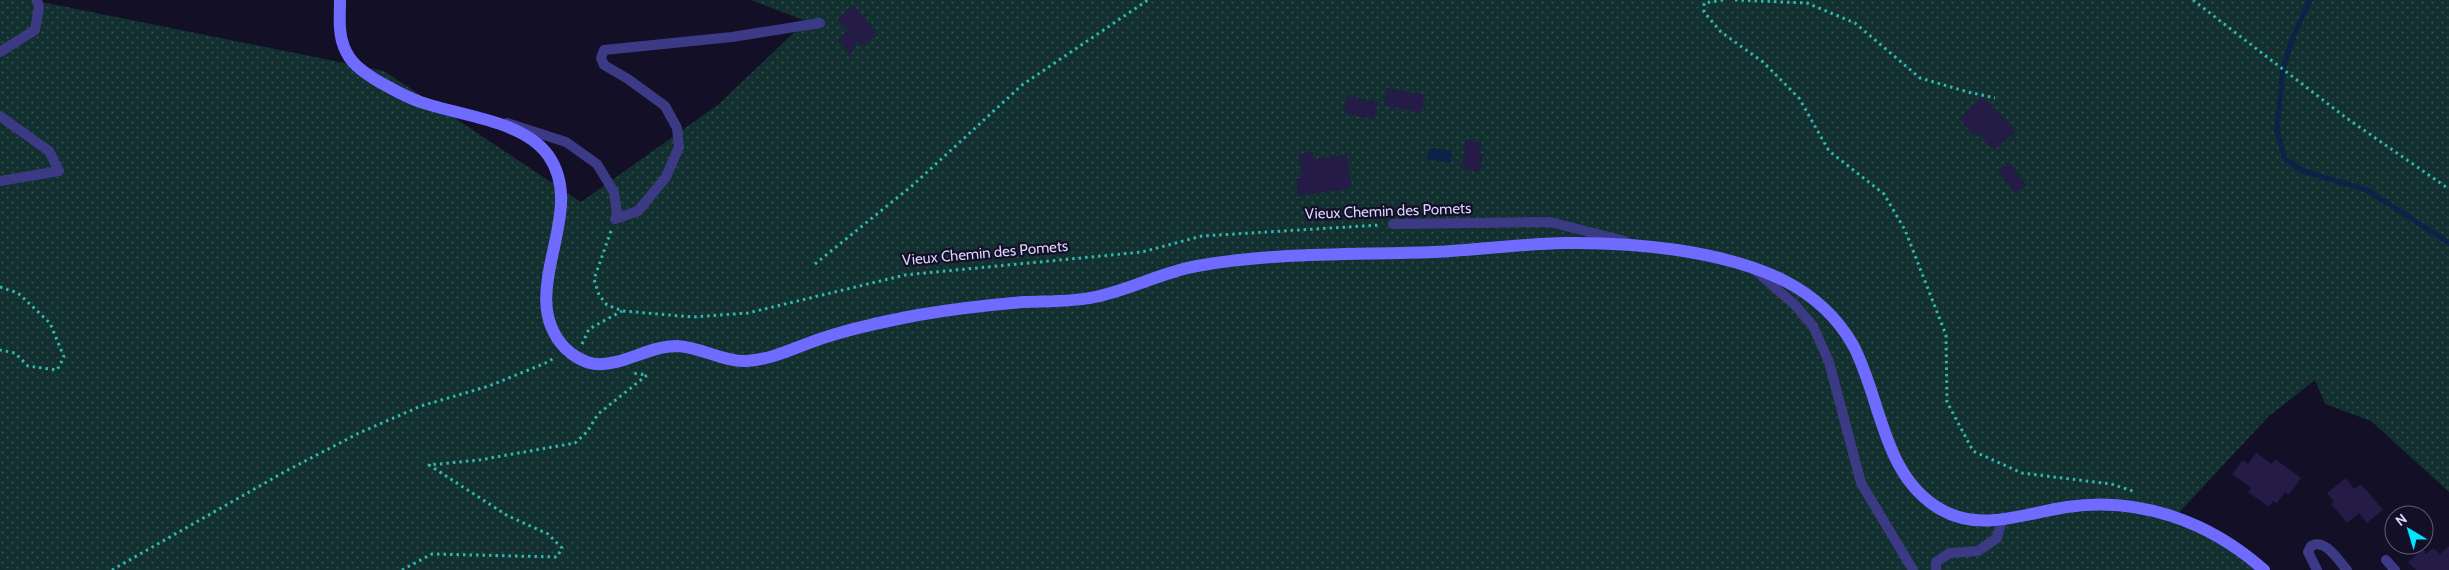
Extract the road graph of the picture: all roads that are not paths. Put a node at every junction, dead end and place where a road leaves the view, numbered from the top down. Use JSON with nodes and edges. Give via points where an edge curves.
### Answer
{"nodes":[{"id":1,"x":37,"y":0,"type":"edge"},
{"id":2,"x":340,"y":0,"type":"edge"},
{"id":3,"x":820,"y":24,"type":"dead end"},
{"id":4,"x":0,"y":52,"type":"edge"},
{"id":5,"x":471,"y":114,"type":"junction"},
{"id":6,"x":0,"y":116,"type":"edge"},
{"id":7,"x":0,"y":181,"type":"edge"},
{"id":8,"x":1393,"y":224,"type":"road end"},
{"id":9,"x":1658,"y":248,"type":"junction"},
{"id":10,"x":1753,"y":269,"type":"junction"},
{"id":11,"x":2002,"y":520,"type":"junction"},
{"id":12,"x":2386,"y":560,"type":"dead end"},
{"id":13,"x":1913,"y":570,"type":"edge"},
{"id":14,"x":1936,"y":570,"type":"edge"},
{"id":15,"x":2264,"y":570,"type":"edge"},
{"id":16,"x":2317,"y":570,"type":"edge"},
{"id":17,"x":2347,"y":570,"type":"edge"},
{"id":18,"x":2395,"y":570,"type":"edge"}],
"edges":[{"from":1,"to":4,"type":"lane","via":[[35,30]]},
{"from":2,"to":5,"type":"street","via":[[341,41],[359,68],[420,102]]},
{"from":3,"to":5,"type":"lane","via":[[604,50],[601,58],[604,66],[665,106],[677,128],[679,147],[666,177],[638,211],[615,219],[614,192],[597,164],[566,142],[524,126]]},
{"from":5,"to":9,"type":"street","via":[[537,143],[556,170],[561,208],[546,302],[553,331],[571,353],[589,363],[603,364],[655,349],[679,346],[735,360],[757,360],[875,324],[949,309],[1096,297],[1183,269],[1250,259],[1439,252],[1568,243]]},
{"from":6,"to":7,"type":"lane","via":[[49,151],[59,171]]},
{"from":8,"to":9,"type":"lane","name":"Vieux Chemin des Pomets","via":[[1550,222]]},
{"from":9,"to":10,"type":"street","via":[[1703,255]]},
{"from":10,"to":11,"type":"street","via":[[1771,274],[1812,297],[1844,331],[1863,368],[1897,465],[1916,489],[1938,508],[1956,517],[1976,522]]},
{"from":10,"to":13,"type":"lane","via":[[1795,305],[1813,326],[1830,362],[1861,483]]},
{"from":11,"to":14,"type":"lane","via":[[1997,538],[1978,550],[1950,553],[1936,562]]},
{"from":11,"to":15,"type":"street","via":[[2100,504],[2151,509],[2230,542]]},
{"from":12,"to":18,"type":"lane"},
{"from":16,"to":17,"type":"lane","via":[[2308,552],[2318,543],[2324,545]]}]}
